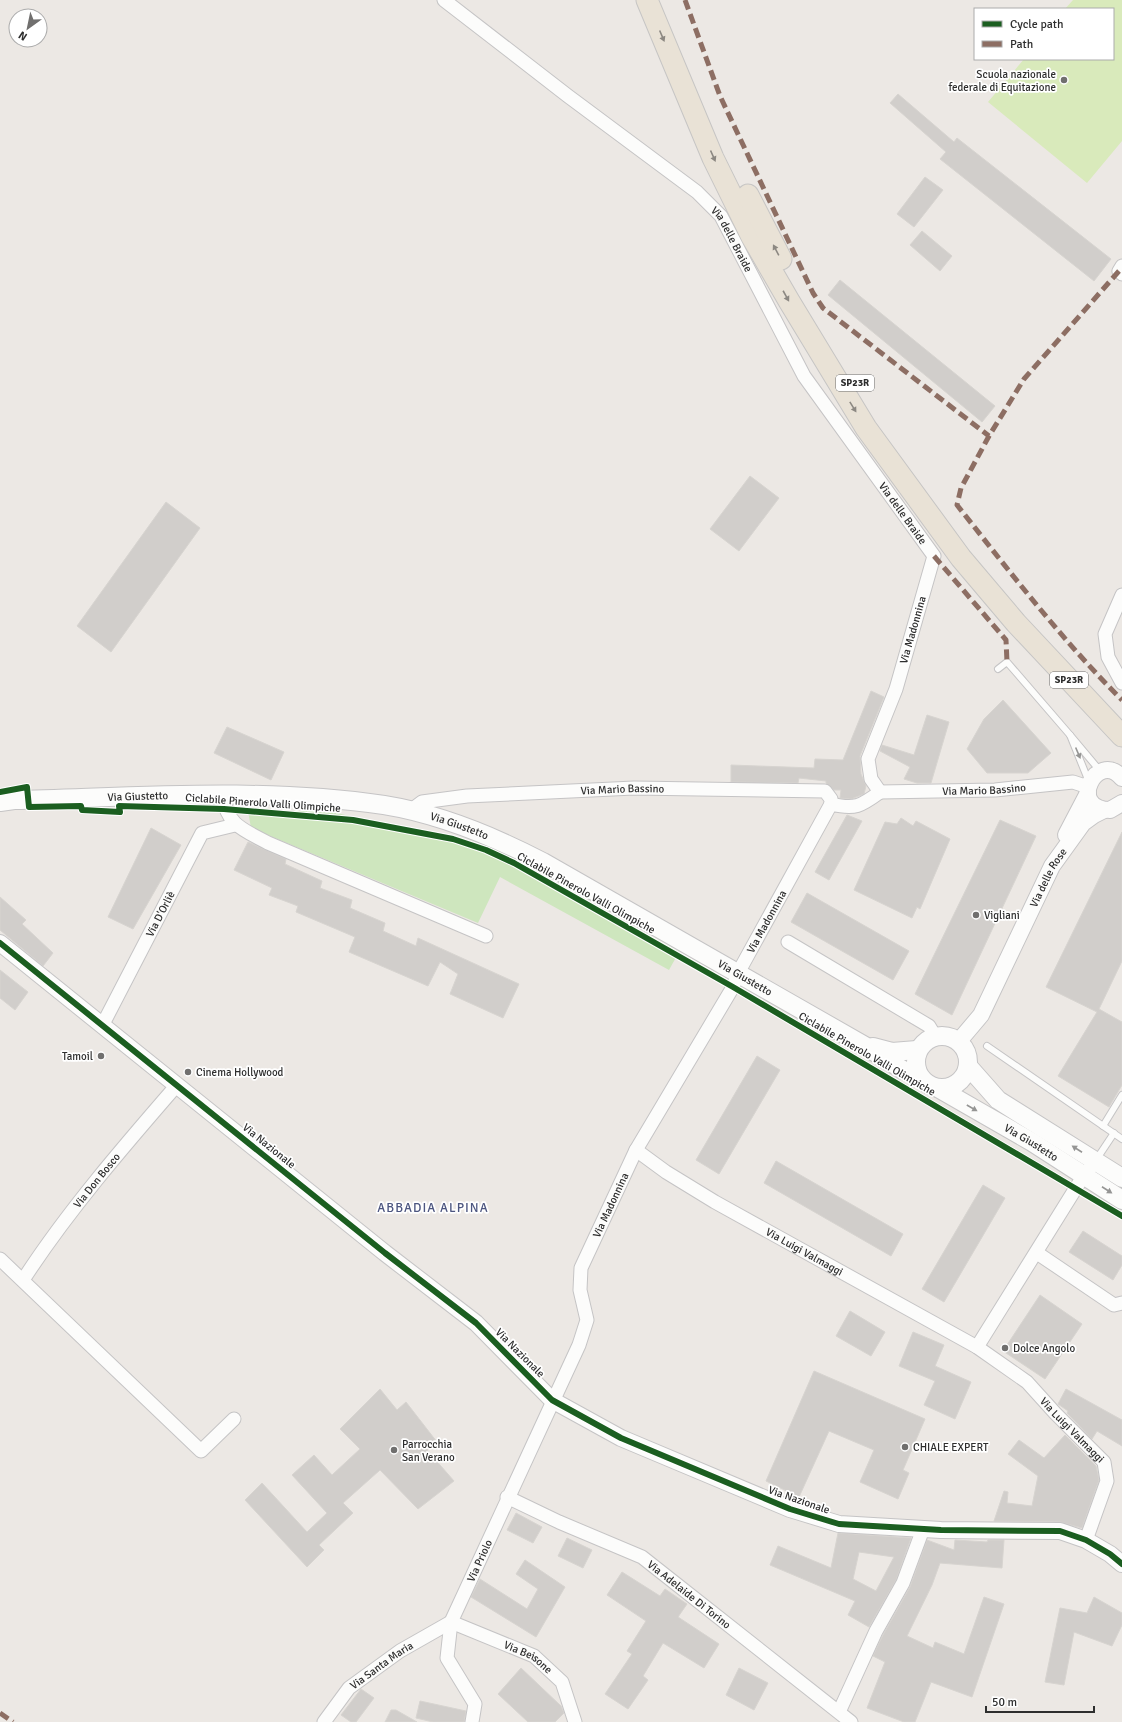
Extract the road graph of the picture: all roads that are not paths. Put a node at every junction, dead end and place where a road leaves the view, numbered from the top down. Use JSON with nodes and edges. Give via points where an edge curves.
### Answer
{"nodes":[{"id":1,"x":444,"y":0,"type":"edge"},
{"id":2,"x":647,"y":0,"type":"edge"},
{"id":3,"x":662,"y":0,"type":"edge"},
{"id":4,"x":1122,"y":266,"type":"edge"},
{"id":5,"x":1122,"y":274,"type":"edge"},
{"id":6,"x":934,"y":556,"type":"joint"},
{"id":7,"x":1122,"y":595,"type":"edge"},
{"id":8,"x":998,"y":669,"type":"dead end"},
{"id":9,"x":1122,"y":683,"type":"edge"},
{"id":10,"x":1122,"y":720,"type":"edge"},
{"id":11,"x":1070,"y":735,"type":"junction"},
{"id":12,"x":1122,"y":736,"type":"edge"},
{"id":13,"x":1122,"y":778,"type":"edge"},
{"id":14,"x":1091,"y":783,"type":"junction"},
{"id":15,"x":880,"y":792,"type":"junction"},
{"id":16,"x":223,"y":795,"type":"junction"},
{"id":17,"x":0,"y":802,"type":"edge"},
{"id":18,"x":831,"y":804,"type":"junction"},
{"id":19,"x":1115,"y":809,"type":"edge"},
{"id":20,"x":410,"y":811,"type":"junction"},
{"id":21,"x":235,"y":825,"type":"junction"},
{"id":22,"x":1052,"y":866,"type":"junction"},
{"id":23,"x":486,"y":936,"type":"dead end"},
{"id":24,"x":788,"y":942,"type":"dead end"},
{"id":25,"x":0,"y":943,"type":"edge"},
{"id":26,"x":738,"y":973,"type":"junction"},
{"id":27,"x":103,"y":1024,"type":"junction"},
{"id":28,"x":935,"y":1036,"type":"junction"},
{"id":29,"x":958,"y":1041,"type":"junction"},
{"id":30,"x":865,"y":1046,"type":"junction"},
{"id":31,"x":987,"y":1046,"type":"dead end"},
{"id":32,"x":918,"y":1050,"type":"junction"},
{"id":33,"x":968,"y":1066,"type":"junction"},
{"id":34,"x":919,"y":1076,"type":"junction"},
{"id":35,"x":177,"y":1084,"type":"junction"},
{"id":36,"x":938,"y":1088,"type":"junction"},
{"id":37,"x":1122,"y":1095,"type":"edge"},
{"id":38,"x":1103,"y":1126,"type":"junction"},
{"id":39,"x":1114,"y":1133,"type":"junction"},
{"id":40,"x":1122,"y":1139,"type":"edge"},
{"id":41,"x":636,"y":1150,"type":"junction"},
{"id":42,"x":1096,"y":1161,"type":"junction"},
{"id":43,"x":1084,"y":1175,"type":"junction"},
{"id":44,"x":1122,"y":1178,"type":"edge"},
{"id":45,"x":1122,"y":1200,"type":"edge"},
{"id":46,"x":1037,"y":1253,"type":"junction"},
{"id":47,"x":0,"y":1259,"type":"edge"},
{"id":48,"x":22,"y":1280,"type":"junction"},
{"id":49,"x":1122,"y":1303,"type":"edge"},
{"id":50,"x":977,"y":1348,"type":"junction"},
{"id":51,"x":552,"y":1400,"type":"junction"},
{"id":52,"x":234,"y":1419,"type":"dead end"},
{"id":53,"x":507,"y":1498,"type":"junction"},
{"id":54,"x":923,"y":1529,"type":"junction"},
{"id":55,"x":1086,"y":1540,"type":"junction"},
{"id":56,"x":1122,"y":1564,"type":"edge"},
{"id":57,"x":451,"y":1622,"type":"junction"},
{"id":58,"x":846,"y":1719,"type":"edge"},
{"id":59,"x":324,"y":1722,"type":"edge"},
{"id":60,"x":472,"y":1722,"type":"edge"},
{"id":61,"x":575,"y":1722,"type":"edge"}],
"edges":[{"from":1,"to":6,"type":"street","name":"Via delle Braide","via":[[697,192],[716,210],[804,376]]},
{"from":2,"to":12,"type":"highway","number":"SP23R","one_way":true,"via":[[713,158],[752,237],[866,428],[960,558],[1016,623]]},
{"from":10,"to":3,"type":"highway","number":"SP23R","one_way":true,"via":[[1027,616],[969,545],[876,417],[801,296],[765,229],[726,151]]},
{"from":4,"to":5,"type":"street","via":[[1119,271]]},
{"from":6,"to":15,"type":"street","name":"Via Madonnina","via":[[896,689],[868,758],[871,779]]},
{"from":7,"to":9,"type":"street","via":[[1105,634],[1108,657]]},
{"from":8,"to":11,"type":"lane","via":[[1007,662]]},
{"from":11,"to":14,"type":"lane","one_way":true},
{"from":11,"to":14,"type":"lane"},
{"from":13,"to":14,"type":"street","via":[[1114,772]]},
{"from":14,"to":15,"type":"street","name":"Via Mario Bassino","via":[[1073,782],[995,790]]},
{"from":14,"to":19,"type":"street","name":"Via delle Rose","via":[[1093,804]]},
{"from":14,"to":22,"type":"street"},
{"from":15,"to":18,"type":"street","via":[[863,805],[845,807]]},
{"from":16,"to":17,"type":"main road","name":"Via Giustetto"},
{"from":16,"to":20,"type":"main road","name":"Via Giustetto","via":[[289,796]]},
{"from":16,"to":21,"type":"street","via":[[224,809]]},
{"from":18,"to":20,"type":"street","name":"Via Mario Bassino","via":[[831,799],[825,791],[634,788],[467,796],[422,802]]},
{"from":18,"to":26,"type":"street","name":"Via Madonnina"},
{"from":19,"to":22,"type":"street","name":"Via delle Rose","via":[[1094,815],[1083,823]]},
{"from":20,"to":26,"type":"main road","name":"Via Giustetto","via":[[499,839]]},
{"from":21,"to":23,"type":"street","via":[[268,843]]},
{"from":21,"to":27,"type":"street","name":"Via D'Orliè","via":[[202,833]]},
{"from":22,"to":29,"type":"street","name":"Via delle Rose","via":[[981,1015]]},
{"from":24,"to":28,"type":"street","via":[[929,1026]]},
{"from":25,"to":27,"type":"street","name":"Via Nazionale"},
{"from":26,"to":30,"type":"main road","name":"Via Giustetto"},
{"from":26,"to":41,"type":"street","name":"Via Madonnina"},
{"from":27,"to":35,"type":"street","name":"Via Nazionale"},
{"from":28,"to":29,"type":"main road","via":[[947,1036]]},
{"from":28,"to":32,"type":"main road","via":[[928,1039]]},
{"from":29,"to":33,"type":"main road","via":[[968,1057]]},
{"from":30,"to":32,"type":"main road","name":"Via Giustetto","via":[[892,1052]]},
{"from":30,"to":34,"type":"main road","name":"Via Giustetto","via":[[903,1070]]},
{"from":31,"to":38,"type":"lane"},
{"from":32,"to":34,"type":"main road","via":[[915,1059]]},
{"from":33,"to":36,"type":"main road","via":[[961,1080],[946,1088]]},
{"from":42,"to":33,"type":"main road","name":"Via Giustetto","one_way":true,"via":[[998,1100]]},
{"from":34,"to":36,"type":"main road","via":[[931,1086]]},
{"from":35,"to":48,"type":"street","name":"Via Don Bosco","via":[[119,1153]]},
{"from":35,"to":51,"type":"street","name":"Via Nazionale","via":[[385,1253],[476,1323]]},
{"from":36,"to":43,"type":"main road","name":"Via Giustetto","one_way":true},
{"from":37,"to":38,"type":"lane"},
{"from":38,"to":39,"type":"lane"},
{"from":39,"to":40,"type":"lane"},
{"from":39,"to":42,"type":"lane"},
{"from":41,"to":50,"type":"street","name":"Via Luigi Valmaggi","via":[[715,1202]]},
{"from":41,"to":51,"type":"street","name":"Via Madonnina","via":[[581,1268],[580,1290],[587,1320],[579,1345]]},
{"from":42,"to":43,"type":"street"},
{"from":42,"to":44,"type":"main road","name":"Via Giustetto"},
{"from":43,"to":45,"type":"main road","name":"Via Giustetto","one_way":true},
{"from":43,"to":46,"type":"street"},
{"from":46,"to":49,"type":"street","via":[[1114,1305]]},
{"from":46,"to":50,"type":"street"},
{"from":47,"to":48,"type":"street"},
{"from":48,"to":52,"type":"street","via":[[201,1451]]},
{"from":50,"to":55,"type":"street","name":"Via Luigi Valmaggi","via":[[1027,1382],[1104,1462],[1107,1481]]},
{"from":51,"to":53,"type":"street","name":"Via Priolo"},
{"from":51,"to":54,"type":"street","name":"Via Nazionale","via":[[621,1438],[790,1509],[839,1524]]},
{"from":53,"to":57,"type":"street","name":"Via Priolo"},
{"from":53,"to":58,"type":"street","name":"Via Adelaide Di Torino","via":[[642,1557]]},
{"from":54,"to":55,"type":"street","name":"Via Nazionale","via":[[1060,1531]]},
{"from":54,"to":58,"type":"street","via":[[903,1583],[876,1631]]},
{"from":55,"to":56,"type":"street","name":"Via Nazionale"},
{"from":57,"to":59,"type":"street","name":"Via Santa Maria","via":[[400,1651],[348,1688]]},
{"from":57,"to":60,"type":"street","name":"Via Priolo","via":[[447,1658],[475,1704]]},
{"from":57,"to":61,"type":"street","name":"Via Beisone","via":[[534,1656],[562,1682]]}]}
